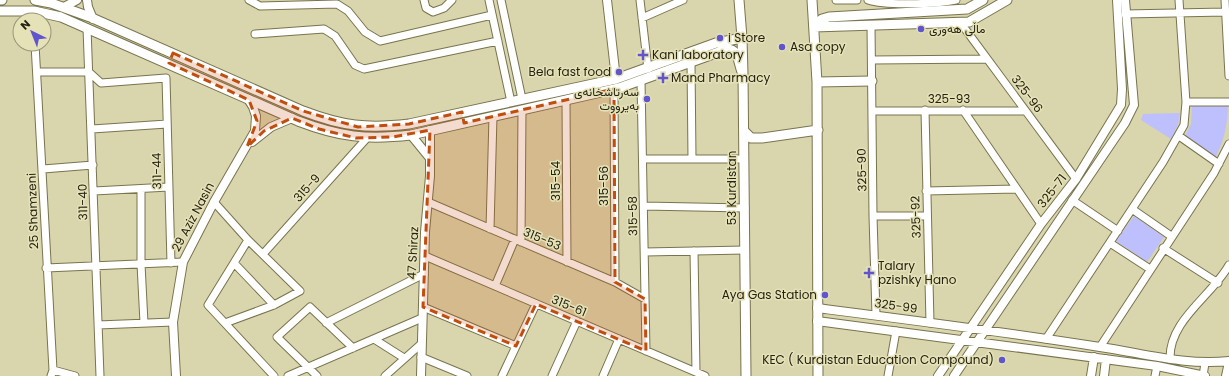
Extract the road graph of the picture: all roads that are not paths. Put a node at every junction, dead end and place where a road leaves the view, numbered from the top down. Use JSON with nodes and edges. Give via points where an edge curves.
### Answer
{"nodes":[{"id":1,"x":35,"y":0,"type":"edge"},
{"id":2,"x":77,"y":0,"type":"edge"},
{"id":3,"x":87,"y":0,"type":"edge"},
{"id":4,"x":249,"y":0,"type":"edge"},
{"id":5,"x":424,"y":0,"type":"edge"},
{"id":6,"x":452,"y":0,"type":"edge"},
{"id":7,"x":489,"y":0,"type":"edge"},
{"id":8,"x":501,"y":0,"type":"edge"},
{"id":9,"x":607,"y":0,"type":"edge"},
{"id":10,"x":640,"y":0,"type":"edge"},
{"id":11,"x":683,"y":0,"type":"edge"},
{"id":12,"x":738,"y":0,"type":"edge"},
{"id":13,"x":812,"y":0,"type":"edge"},
{"id":14,"x":836,"y":0,"type":"edge"},
{"id":15,"x":857,"y":0,"type":"edge"},
{"id":16,"x":868,"y":0,"type":"edge"},
{"id":17,"x":956,"y":0,"type":"edge"},
{"id":18,"x":983,"y":0,"type":"edge"},
{"id":19,"x":1007,"y":0,"type":"edge"},
{"id":20,"x":1117,"y":0,"type":"edge"},
{"id":21,"x":1125,"y":0,"type":"edge"},
{"id":22,"x":1179,"y":0,"type":"edge"},
{"id":23,"x":1225,"y":0,"type":"edge"},
{"id":24,"x":64,"y":7,"type":"junction"},
{"id":25,"x":0,"y":12,"type":"edge"},
{"id":26,"x":1225,"y":12,"type":"junction"},
{"id":27,"x":12,"y":13,"type":"edge"},
{"id":28,"x":1125,"y":14,"type":"junction"},
{"id":29,"x":1180,"y":14,"type":"junction"},
{"id":30,"x":492,"y":15,"type":"junction"},
{"id":31,"x":52,"y":16,"type":"edge"},
{"id":32,"x":93,"y":18,"type":"junction"},
{"id":33,"x":642,"y":18,"type":"junction"},
{"id":34,"x":960,"y":22,"type":"junction"},
{"id":35,"x":871,"y":25,"type":"junction"},
{"id":36,"x":814,"y":27,"type":"junction"},
{"id":37,"x":88,"y":28,"type":"junction"},
{"id":38,"x":255,"y":34,"type":"dead end"},
{"id":39,"x":742,"y":38,"type":"junction"},
{"id":40,"x":498,"y":41,"type":"junction"},
{"id":41,"x":717,"y":47,"type":"junction"},
{"id":42,"x":36,"y":52,"type":"edge"},
{"id":43,"x":173,"y":53,"type":"junction"},
{"id":44,"x":987,"y":59,"type":"junction"},
{"id":45,"x":872,"y":60,"type":"junction"},
{"id":46,"x":691,"y":62,"type":"junction"},
{"id":47,"x":168,"y":63,"type":"junction"},
{"id":48,"x":648,"y":69,"type":"junction"},
{"id":49,"x":37,"y":72,"type":"junction"},
{"id":50,"x":89,"y":72,"type":"junction"},
{"id":51,"x":744,"y":74,"type":"junction"},
{"id":52,"x":1229,"y":76,"type":"edge"},
{"id":53,"x":616,"y":79,"type":"junction"},
{"id":54,"x":641,"y":81,"type":"junction"},
{"id":55,"x":872,"y":81,"type":"junction"},
{"id":56,"x":817,"y":82,"type":"junction"},
{"id":57,"x":614,"y":89,"type":"junction"},
{"id":58,"x":246,"y":98,"type":"junction"},
{"id":59,"x":522,"y":99,"type":"junction"},
{"id":60,"x":566,"y":100,"type":"junction"},
{"id":61,"x":511,"y":102,"type":"junction"},
{"id":62,"x":1186,"y":102,"type":"junction"},
{"id":63,"x":1229,"y":102,"type":"edge"},
{"id":64,"x":522,"y":110,"type":"junction"},
{"id":65,"x":925,"y":110,"type":"junction"},
{"id":66,"x":963,"y":110,"type":"junction"},
{"id":67,"x":872,"y":111,"type":"junction"},
{"id":68,"x":1025,"y":111,"type":"junction"},
{"id":69,"x":462,"y":112,"type":"junction"},
{"id":70,"x":493,"y":116,"type":"junction"},
{"id":71,"x":292,"y":118,"type":"junction"},
{"id":72,"x":464,"y":123,"type":"junction"},
{"id":73,"x":167,"y":124,"type":"junction"},
{"id":74,"x":92,"y":129,"type":"junction"},
{"id":75,"x":430,"y":130,"type":"junction"},
{"id":76,"x":818,"y":130,"type":"junction"},
{"id":77,"x":744,"y":131,"type":"junction"},
{"id":78,"x":411,"y":135,"type":"junction"},
{"id":79,"x":1180,"y":136,"type":"junction"},
{"id":80,"x":367,"y":138,"type":"junction"},
{"id":81,"x":1229,"y":144,"type":"edge"},
{"id":82,"x":247,"y":146,"type":"junction"},
{"id":83,"x":430,"y":158,"type":"junction"},
{"id":84,"x":643,"y":159,"type":"junction"},
{"id":85,"x":692,"y":159,"type":"junction"},
{"id":86,"x":744,"y":159,"type":"junction"},
{"id":87,"x":1219,"y":164,"type":"junction"},
{"id":88,"x":93,"y":165,"type":"junction"},
{"id":89,"x":43,"y":169,"type":"junction"},
{"id":90,"x":1076,"y":179,"type":"junction"},
{"id":91,"x":169,"y":187,"type":"junction"},
{"id":92,"x":1016,"y":189,"type":"junction"},
{"id":93,"x":141,"y":190,"type":"junction"},
{"id":94,"x":94,"y":191,"type":"junction"},
{"id":95,"x":926,"y":191,"type":"junction"},
{"id":96,"x":1072,"y":200,"type":"junction"},
{"id":97,"x":214,"y":202,"type":"junction"},
{"id":98,"x":428,"y":202,"type":"junction"},
{"id":99,"x":644,"y":206,"type":"junction"},
{"id":100,"x":745,"y":208,"type":"junction"},
{"id":101,"x":1132,"y":209,"type":"junction"},
{"id":102,"x":873,"y":216,"type":"junction"},
{"id":103,"x":927,"y":216,"type":"junction"},
{"id":104,"x":1041,"y":224,"type":"junction"},
{"id":105,"x":490,"y":229,"type":"junction"},
{"id":106,"x":1118,"y":231,"type":"junction"},
{"id":107,"x":1172,"y":236,"type":"junction"},
{"id":108,"x":248,"y":240,"type":"junction"},
{"id":109,"x":518,"y":240,"type":"junction"},
{"id":110,"x":1110,"y":243,"type":"junction"},
{"id":111,"x":1163,"y":248,"type":"junction"},
{"id":112,"x":745,"y":250,"type":"junction"},
{"id":113,"x":694,"y":251,"type":"junction"},
{"id":114,"x":645,"y":252,"type":"junction"},
{"id":115,"x":263,"y":254,"type":"junction"},
{"id":116,"x":425,"y":256,"type":"junction"},
{"id":117,"x":183,"y":262,"type":"junction"},
{"id":118,"x":567,"y":262,"type":"junction"},
{"id":119,"x":234,"y":263,"type":"junction"},
{"id":120,"x":141,"y":264,"type":"junction"},
{"id":121,"x":171,"y":264,"type":"junction"},
{"id":122,"x":95,"y":266,"type":"junction"},
{"id":123,"x":1229,"y":266,"type":"edge"},
{"id":124,"x":46,"y":268,"type":"junction"},
{"id":125,"x":1150,"y":269,"type":"junction"},
{"id":126,"x":424,"y":274,"type":"junction"},
{"id":127,"x":615,"y":282,"type":"junction"},
{"id":128,"x":1218,"y":283,"type":"junction"},
{"id":129,"x":495,"y":286,"type":"junction"},
{"id":130,"x":646,"y":299,"type":"junction"},
{"id":131,"x":536,"y":304,"type":"junction"},
{"id":132,"x":274,"y":305,"type":"junction"},
{"id":133,"x":423,"y":307,"type":"junction"},
{"id":134,"x":817,"y":308,"type":"junction"},
{"id":135,"x":832,"y":310,"type":"junction"},
{"id":136,"x":876,"y":315,"type":"junction"},
{"id":137,"x":422,"y":318,"type":"junction"},
{"id":138,"x":577,"y":321,"type":"junction"},
{"id":139,"x":818,"y":321,"type":"junction"},
{"id":140,"x":173,"y":322,"type":"junction"},
{"id":141,"x":830,"y":322,"type":"junction"},
{"id":142,"x":144,"y":323,"type":"junction"},
{"id":143,"x":225,"y":323,"type":"junction"},
{"id":144,"x":326,"y":323,"type":"junction"},
{"id":145,"x":930,"y":323,"type":"junction"},
{"id":146,"x":98,"y":325,"type":"junction"},
{"id":147,"x":972,"y":328,"type":"junction"},
{"id":148,"x":896,"y":330,"type":"junction"},
{"id":149,"x":984,"y":330,"type":"junction"},
{"id":150,"x":374,"y":339,"type":"junction"},
{"id":151,"x":619,"y":339,"type":"junction"},
{"id":152,"x":964,"y":339,"type":"junction"},
{"id":153,"x":1046,"y":339,"type":"junction"},
{"id":154,"x":978,"y":341,"type":"junction"},
{"id":155,"x":421,"y":344,"type":"junction"},
{"id":156,"x":516,"y":346,"type":"junction"},
{"id":157,"x":1100,"y":347,"type":"junction"},
{"id":158,"x":353,"y":348,"type":"junction"},
{"id":159,"x":646,"y":351,"type":"junction"},
{"id":160,"x":421,"y":357,"type":"junction"},
{"id":161,"x":1094,"y":357,"type":"junction"},
{"id":162,"x":404,"y":358,"type":"junction"},
{"id":163,"x":1106,"y":359,"type":"junction"},
{"id":164,"x":1170,"y":359,"type":"junction"},
{"id":165,"x":1229,"y":362,"type":"edge"},
{"id":166,"x":1205,"y":363,"type":"junction"},
{"id":167,"x":1157,"y":366,"type":"junction"},
{"id":168,"x":308,"y":368,"type":"junction"},
{"id":169,"x":696,"y":372,"type":"junction"},
{"id":170,"x":52,"y":373,"type":"edge"},
{"id":171,"x":75,"y":376,"type":"edge"},
{"id":172,"x":100,"y":376,"type":"edge"},
{"id":173,"x":176,"y":376,"type":"edge"},
{"id":174,"x":274,"y":376,"type":"edge"},
{"id":175,"x":288,"y":376,"type":"edge"},
{"id":176,"x":317,"y":376,"type":"edge"},
{"id":177,"x":385,"y":376,"type":"edge"},
{"id":178,"x":421,"y":376,"type":"edge"},
{"id":179,"x":467,"y":376,"type":"edge"},
{"id":180,"x":502,"y":376,"type":"edge"},
{"id":181,"x":552,"y":376,"type":"edge"},
{"id":182,"x":603,"y":376,"type":"edge"},
{"id":183,"x":705,"y":376,"type":"edge"},
{"id":184,"x":746,"y":376,"type":"edge"},
{"id":185,"x":818,"y":376,"type":"edge"},
{"id":186,"x":888,"y":376,"type":"edge"},
{"id":187,"x":938,"y":376,"type":"edge"},
{"id":188,"x":954,"y":376,"type":"edge"},
{"id":189,"x":1091,"y":376,"type":"edge"},
{"id":190,"x":1104,"y":376,"type":"edge"},
{"id":191,"x":1155,"y":376,"type":"edge"},
{"id":192,"x":1203,"y":376,"type":"edge"},
{"id":193,"x":1226,"y":376,"type":"edge"}],
"edges":[{"from":1,"to":24,"type":"main road"},
{"from":2,"to":24,"type":"street"},
{"from":3,"to":32,"type":"street"},
{"from":4,"to":30,"type":"street","via":[[260,6],[337,4],[348,11],[365,32],[380,41]]},
{"from":5,"to":6,"type":"street","via":[[426,8],[433,12],[441,10]]},
{"from":7,"to":30,"type":"street"},
{"from":8,"to":59,"type":"street"},
{"from":9,"to":53,"type":"street"},
{"from":10,"to":33,"type":"street"},
{"from":11,"to":33,"type":"street"},
{"from":12,"to":39,"type":"main road","name":"53 Kurdistan"},
{"from":13,"to":36,"type":"main road"},
{"from":14,"to":15,"type":"street"},
{"from":16,"to":17,"type":"street","via":[[880,3]]},
{"from":18,"to":36,"type":"main road","via":[[966,9],[829,17],[822,19]]},
{"from":19,"to":34,"type":"main road","via":[[982,16],[969,22]]},
{"from":20,"to":90,"type":"street","name":"325-71","via":[[1121,105]]},
{"from":21,"to":28,"type":"street","name":"325-71"},
{"from":22,"to":29,"type":"street"},
{"from":23,"to":26,"type":"street"},
{"from":24,"to":32,"type":"main road"},
{"from":25,"to":27,"type":"main road"},
{"from":26,"to":29,"type":"street"},
{"from":26,"to":52,"type":"street"},
{"from":28,"to":29,"type":"street"},
{"from":28,"to":96,"type":"street","name":"325-71","via":[[1134,105],[1125,123]]},
{"from":29,"to":62,"type":"street"},
{"from":30,"to":40,"type":"street"},
{"from":31,"to":37,"type":"main road"},
{"from":32,"to":43,"type":"main road"},
{"from":33,"to":48,"type":"street"},
{"from":34,"to":35,"type":"main road"},
{"from":34,"to":44,"type":"street","name":"325-96"},
{"from":35,"to":36,"type":"main road"},
{"from":35,"to":45,"type":"street","name":"325-90"},
{"from":36,"to":56,"type":"main road"},
{"from":37,"to":47,"type":"main road"},
{"from":37,"to":50,"type":"street","name":"311-40"},
{"from":38,"to":40,"type":"street","via":[[324,29],[335,36],[355,66],[364,69]]},
{"from":39,"to":41,"type":"main road"},
{"from":39,"to":51,"type":"main road","name":"53 Kurdistan"},
{"from":40,"to":61,"type":"street"},
{"from":41,"to":46,"type":"main road"},
{"from":41,"to":48,"type":"main road"},
{"from":41,"to":51,"type":"main road","via":[[735,52]]},
{"from":42,"to":49,"type":"street","name":"25 Shamzeni"},
{"from":43,"to":47,"type":"main road"},
{"from":43,"to":69,"type":"main road","via":[[303,111],[352,126],[409,124]]},
{"from":44,"to":45,"type":"street"},
{"from":44,"to":68,"type":"street","name":"325-96"},
{"from":45,"to":55,"type":"street","name":"325-90"},
{"from":46,"to":54,"type":"main road"},
{"from":46,"to":85,"type":"street"},
{"from":47,"to":58,"type":"main road"},
{"from":48,"to":53,"type":"main road"},
{"from":49,"to":50,"type":"street"},
{"from":49,"to":89,"type":"street","name":"25 Shamzeni"},
{"from":50,"to":73,"type":"street","name":"311-44","via":[[101,83],[166,78]]},
{"from":50,"to":74,"type":"street","name":"311-40"},
{"from":51,"to":77,"type":"main road","name":"53 Kurdistan"},
{"from":53,"to":59,"type":"main road"},
{"from":54,"to":57,"type":"main road"},
{"from":54,"to":84,"type":"street","name":"315-58"},
{"from":55,"to":56,"type":"main road"},
{"from":55,"to":67,"type":"street","name":"325-90"},
{"from":56,"to":76,"type":"main road"},
{"from":57,"to":60,"type":"main road"},
{"from":57,"to":127,"type":"street","name":"315-56"},
{"from":58,"to":71,"type":"main road"},
{"from":58,"to":82,"type":"street","name":"29 Aziz Nasin","via":[[254,107],[257,121]]},
{"from":59,"to":61,"type":"main road"},
{"from":60,"to":64,"type":"main road"},
{"from":60,"to":118,"type":"street","name":"315-54"},
{"from":61,"to":69,"type":"main road"},
{"from":62,"to":63,"type":"street"},
{"from":62,"to":79,"type":"street","via":[[1186,116]]},
{"from":64,"to":70,"type":"main road"},
{"from":64,"to":109,"type":"street"},
{"from":65,"to":66,"type":"street","name":"325-93"},
{"from":65,"to":67,"type":"street","name":"325-93"},
{"from":65,"to":95,"type":"street","name":"325-92"},
{"from":66,"to":68,"type":"street","name":"325-93"},
{"from":66,"to":92,"type":"street"},
{"from":67,"to":102,"type":"street","name":"325-90"},
{"from":68,"to":90,"type":"street","name":"325-96"},
{"from":69,"to":72,"type":"main road"},
{"from":70,"to":72,"type":"main road"},
{"from":70,"to":105,"type":"street"},
{"from":71,"to":80,"type":"main road","via":[[319,129],[356,138]]},
{"from":71,"to":82,"type":"street","name":"29 Aziz Nasin","via":[[264,131]]},
{"from":72,"to":75,"type":"main road"},
{"from":73,"to":74,"type":"street"},
{"from":73,"to":91,"type":"street","name":"311-44"},
{"from":74,"to":88,"type":"street","name":"311-40"},
{"from":75,"to":78,"type":"main road"},
{"from":75,"to":83,"type":"street","name":"47 Shiraz"},
{"from":76,"to":77,"type":"main road","via":[[762,138],[750,138]]},
{"from":76,"to":134,"type":"main road"},
{"from":77,"to":86,"type":"main road","name":"53 Kurdistan"},
{"from":78,"to":80,"type":"main road"},
{"from":78,"to":83,"type":"street"},
{"from":79,"to":87,"type":"street"},
{"from":79,"to":101,"type":"street"},
{"from":80,"to":115,"type":"street","name":"315-9"},
{"from":81,"to":87,"type":"street"},
{"from":82,"to":97,"type":"street","name":"29 Aziz Nasin"},
{"from":83,"to":98,"type":"street","name":"47 Shiraz"},
{"from":84,"to":85,"type":"street"},
{"from":84,"to":99,"type":"street","name":"315-58"},
{"from":85,"to":86,"type":"street"},
{"from":86,"to":100,"type":"main road","name":"53 Kurdistan"},
{"from":87,"to":107,"type":"street"},
{"from":88,"to":89,"type":"street"},
{"from":88,"to":94,"type":"street","name":"311-40"},
{"from":89,"to":124,"type":"street","name":"25 Shamzeni"},
{"from":90,"to":104,"type":"street","name":"325-71"},
{"from":91,"to":93,"type":"street"},
{"from":91,"to":121,"type":"street","name":"311-44"},
{"from":92,"to":95,"type":"street"},
{"from":92,"to":104,"type":"street"},
{"from":93,"to":94,"type":"street"},
{"from":93,"to":120,"type":"street"},
{"from":94,"to":122,"type":"street","name":"311-40"},
{"from":95,"to":103,"type":"street","name":"325-92"},
{"from":96,"to":106,"type":"street"},
{"from":96,"to":149,"type":"street","name":"325-71"},
{"from":97,"to":108,"type":"street"},
{"from":97,"to":117,"type":"street","name":"29 Aziz Nasin"},
{"from":98,"to":105,"type":"street","name":"315-53"},
{"from":98,"to":116,"type":"street","name":"47 Shiraz"},
{"from":99,"to":100,"type":"street"},
{"from":99,"to":114,"type":"street","name":"315-58"},
{"from":100,"to":112,"type":"main road","name":"53 Kurdistan"},
{"from":101,"to":106,"type":"street"},
{"from":101,"to":107,"type":"street"},
{"from":102,"to":103,"type":"street"},
{"from":102,"to":136,"type":"street","name":"325-90"},
{"from":103,"to":145,"type":"street","name":"325-92"},
{"from":104,"to":147,"type":"street","name":"325-71"},
{"from":105,"to":109,"type":"street","name":"315-53"},
{"from":106,"to":110,"type":"street"},
{"from":107,"to":111,"type":"street"},
{"from":108,"to":115,"type":"street"},
{"from":108,"to":119,"type":"street"},
{"from":109,"to":118,"type":"street","name":"315-53"},
{"from":109,"to":129,"type":"street"},
{"from":110,"to":125,"type":"street"},
{"from":110,"to":153,"type":"street"},
{"from":111,"to":125,"type":"street"},
{"from":111,"to":128,"type":"street"},
{"from":112,"to":113,"type":"street"},
{"from":112,"to":184,"type":"main road","name":"53 Kurdistan"},
{"from":113,"to":114,"type":"street"},
{"from":113,"to":169,"type":"street"},
{"from":114,"to":130,"type":"street","name":"315-58"},
{"from":115,"to":132,"type":"street","via":[[300,291]]},
{"from":116,"to":126,"type":"street","name":"47 Shiraz"},
{"from":116,"to":129,"type":"street","name":"315-61"},
{"from":117,"to":121,"type":"street"},
{"from":117,"to":140,"type":"street","name":"29 Aziz Nasin"},
{"from":118,"to":127,"type":"street","name":"315-53"},
{"from":119,"to":132,"type":"street"},
{"from":119,"to":143,"type":"street","via":[[208,305]]},
{"from":120,"to":121,"type":"street"},
{"from":120,"to":122,"type":"street"},
{"from":120,"to":142,"type":"street"},
{"from":122,"to":124,"type":"street"},
{"from":122,"to":146,"type":"street","name":"311-40"},
{"from":123,"to":128,"type":"street"},
{"from":124,"to":170,"type":"street","name":"25 Shamzeni"},
{"from":125,"to":157,"type":"street"},
{"from":126,"to":133,"type":"street","name":"47 Shiraz"},
{"from":126,"to":144,"type":"street"},
{"from":127,"to":130,"type":"street","name":"315-53"},
{"from":128,"to":164,"type":"street","via":[[1191,311],[1179,328],[1170,350]]},
{"from":129,"to":131,"type":"street","name":"315-61"},
{"from":130,"to":159,"type":"street","name":"315-58"},
{"from":131,"to":138,"type":"street","name":"315-61"},
{"from":131,"to":156,"type":"street"},
{"from":132,"to":143,"type":"street"},
{"from":133,"to":137,"type":"street","name":"47 Shiraz"},
{"from":133,"to":156,"type":"street"},
{"from":134,"to":135,"type":"street","name":"325-99"},
{"from":134,"to":139,"type":"main road"},
{"from":135,"to":136,"type":"street","name":"325-99"},
{"from":135,"to":141,"type":"street","via":[[828,316]]},
{"from":136,"to":145,"type":"street","name":"325-99"},
{"from":137,"to":150,"type":"street"},
{"from":137,"to":155,"type":"street","name":"47 Shiraz"},
{"from":138,"to":151,"type":"street","name":"315-61"},
{"from":138,"to":181,"type":"street"},
{"from":139,"to":141,"type":"street"},
{"from":139,"to":185,"type":"main road"},
{"from":140,"to":142,"type":"street"},
{"from":140,"to":173,"type":"street","name":"29 Aziz Nasin"},
{"from":141,"to":148,"type":"street"},
{"from":142,"to":146,"type":"street"},
{"from":143,"to":174,"type":"street"},
{"from":144,"to":158,"type":"street"},
{"from":144,"to":168,"type":"street","via":[[310,307],[278,337]]},
{"from":145,"to":147,"type":"street","name":"325-99"},
{"from":146,"to":172,"type":"street","name":"311-40"},
{"from":147,"to":149,"type":"street","name":"325-99"},
{"from":147,"to":152,"type":"street","name":"325-71"},
{"from":148,"to":152,"type":"street"},
{"from":148,"to":186,"type":"street"},
{"from":149,"to":153,"type":"street","name":"325-99"},
{"from":149,"to":154,"type":"street","name":"325-71"},
{"from":150,"to":158,"type":"street"},
{"from":150,"to":162,"type":"street"},
{"from":151,"to":159,"type":"street","name":"315-61"},
{"from":151,"to":182,"type":"street"},
{"from":152,"to":154,"type":"street"},
{"from":152,"to":187,"type":"street","name":"325-71"},
{"from":153,"to":157,"type":"street","name":"325-99"},
{"from":154,"to":161,"type":"street"},
{"from":154,"to":188,"type":"street","name":"325-71"},
{"from":155,"to":160,"type":"street","name":"47 Shiraz"},
{"from":155,"to":162,"type":"street"},
{"from":156,"to":180,"type":"street"},
{"from":157,"to":164,"type":"street","name":"325-99"},
{"from":158,"to":168,"type":"street"},
{"from":159,"to":169,"type":"street","name":"315-61"},
{"from":160,"to":178,"type":"street","name":"47 Shiraz"},
{"from":160,"to":179,"type":"street"},
{"from":161,"to":163,"type":"street"},
{"from":161,"to":189,"type":"street"},
{"from":162,"to":177,"type":"street"},
{"from":163,"to":167,"type":"street"},
{"from":163,"to":190,"type":"street"},
{"from":164,"to":166,"type":"street","name":"325-99"},
{"from":165,"to":166,"type":"street","name":"325-99"},
{"from":165,"to":193,"type":"street"},
{"from":166,"to":192,"type":"street"},
{"from":167,"to":191,"type":"street"},
{"from":167,"to":192,"type":"street"},
{"from":168,"to":175,"type":"street"},
{"from":168,"to":176,"type":"street"},
{"from":169,"to":183,"type":"street","name":"315-61"},
{"from":170,"to":171,"type":"street"}]}
